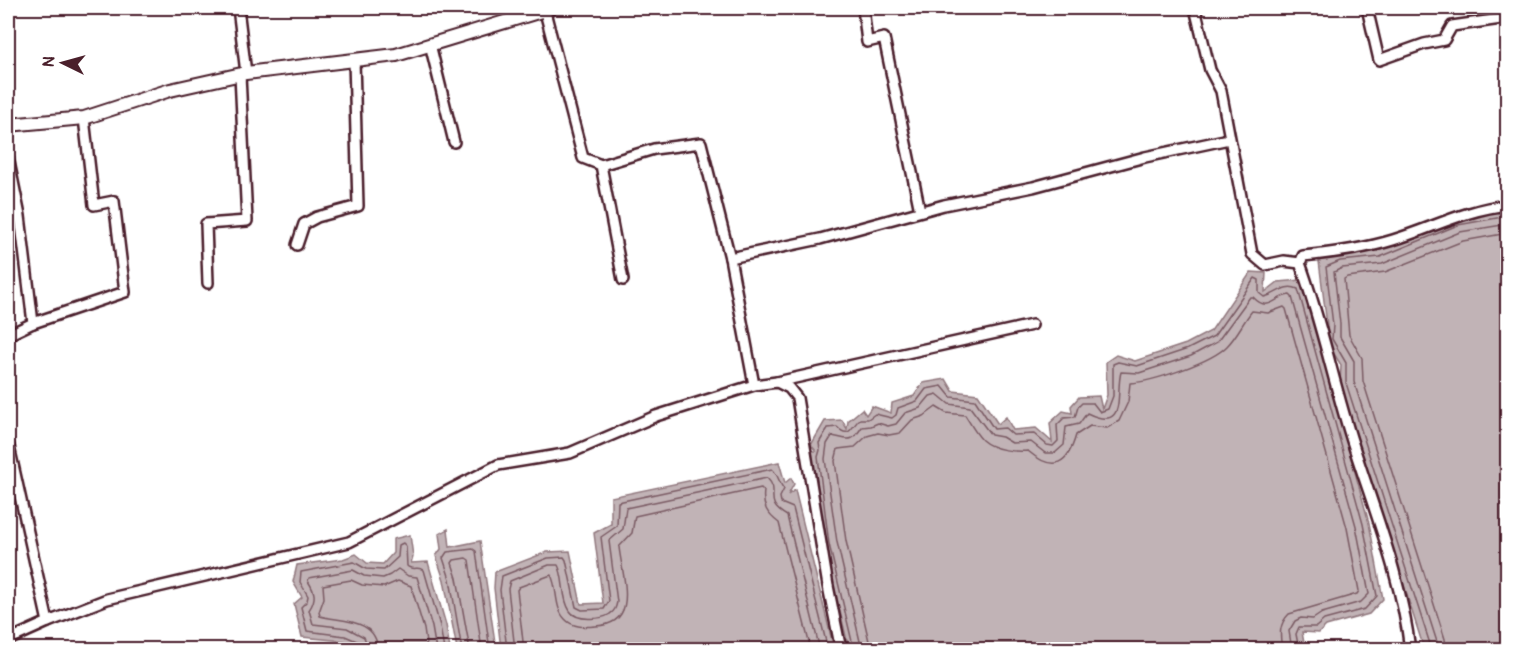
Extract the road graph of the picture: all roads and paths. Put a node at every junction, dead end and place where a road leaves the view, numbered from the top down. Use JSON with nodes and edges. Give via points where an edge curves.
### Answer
{"nodes":[{"id":1,"x":238,"y":8,"type":"edge"},
{"id":2,"x":546,"y":8,"type":"edge"},
{"id":3,"x":863,"y":8,"type":"edge"},
{"id":4,"x":1195,"y":8,"type":"edge"},
{"id":5,"x":1367,"y":8,"type":"edge"},
{"id":6,"x":1508,"y":18,"type":"edge"},
{"id":7,"x":430,"y":44,"type":"junction"},
{"id":8,"x":354,"y":60,"type":"junction"},
{"id":9,"x":243,"y":74,"type":"junction"},
{"id":10,"x":84,"y":118,"type":"junction"},
{"id":11,"x":8,"y":125,"type":"edge"},
{"id":12,"x":1229,"y":139,"type":"junction"},
{"id":13,"x":454,"y":142,"type":"dead end"},
{"id":14,"x":8,"y":157,"type":"edge"},
{"id":15,"x":601,"y":165,"type":"junction"},
{"id":16,"x":1508,"y":206,"type":"edge"},
{"id":17,"x":920,"y":211,"type":"junction"},
{"id":18,"x":297,"y":245,"type":"dead end"},
{"id":19,"x":730,"y":258,"type":"junction"},
{"id":20,"x":1300,"y":263,"type":"junction"},
{"id":21,"x":623,"y":280,"type":"dead end"},
{"id":22,"x":208,"y":283,"type":"dead end"},
{"id":23,"x":33,"y":323,"type":"junction"},
{"id":24,"x":1032,"y":325,"type":"dead end"},
{"id":25,"x":8,"y":336,"type":"edge"},
{"id":26,"x":777,"y":382,"type":"junction"},
{"id":27,"x":753,"y":385,"type":"junction"},
{"id":28,"x":8,"y":442,"type":"edge"},
{"id":29,"x":48,"y":622,"type":"junction"},
{"id":30,"x":8,"y":640,"type":"edge"},
{"id":31,"x":842,"y":650,"type":"edge"},
{"id":32,"x":1410,"y":650,"type":"edge"}],
"edges":[{"from":1,"to":9,"type":"street"},
{"from":2,"to":7,"type":"street"},
{"from":2,"to":15,"type":"street","via":[[583,158]]},
{"from":3,"to":17,"type":"street","via":[[867,42],[884,38]]},
{"from":4,"to":12,"type":"street","via":[[1210,70],[1221,91]]},
{"from":5,"to":6,"type":"street","via":[[1378,60],[1444,40],[1452,26]]},
{"from":7,"to":8,"type":"street","via":[[396,55]]},
{"from":7,"to":13,"type":"street"},
{"from":8,"to":9,"type":"street"},
{"from":8,"to":18,"type":"street","via":[[358,206],[304,224]]},
{"from":9,"to":10,"type":"street","via":[[170,90]]},
{"from":9,"to":22,"type":"street","via":[[247,221],[206,224]]},
{"from":10,"to":11,"type":"street"},
{"from":10,"to":23,"type":"street","via":[[94,205],[114,201],[124,292]]},
{"from":12,"to":17,"type":"street"},
{"from":12,"to":20,"type":"street","via":[[1252,254],[1265,265]]},
{"from":14,"to":23,"type":"street","via":[[20,216]]},
{"from":15,"to":19,"type":"street","via":[[654,149],[701,143]]},
{"from":15,"to":21,"type":"street"},
{"from":16,"to":20,"type":"street","via":[[1485,207],[1362,248],[1303,256]]},
{"from":17,"to":19,"type":"street","via":[[820,239]]},
{"from":19,"to":27,"type":"street"},
{"from":20,"to":32,"type":"street","via":[[1399,590]]},
{"from":23,"to":25,"type":"street"},
{"from":24,"to":26,"type":"street"},
{"from":26,"to":27,"type":"street"},
{"from":26,"to":31,"type":"street","via":[[797,398]]},
{"from":27,"to":29,"type":"street","via":[[656,417],[570,453],[498,465],[349,542],[107,599]]},
{"from":28,"to":29,"type":"street"},
{"from":29,"to":30,"type":"street"}]}
